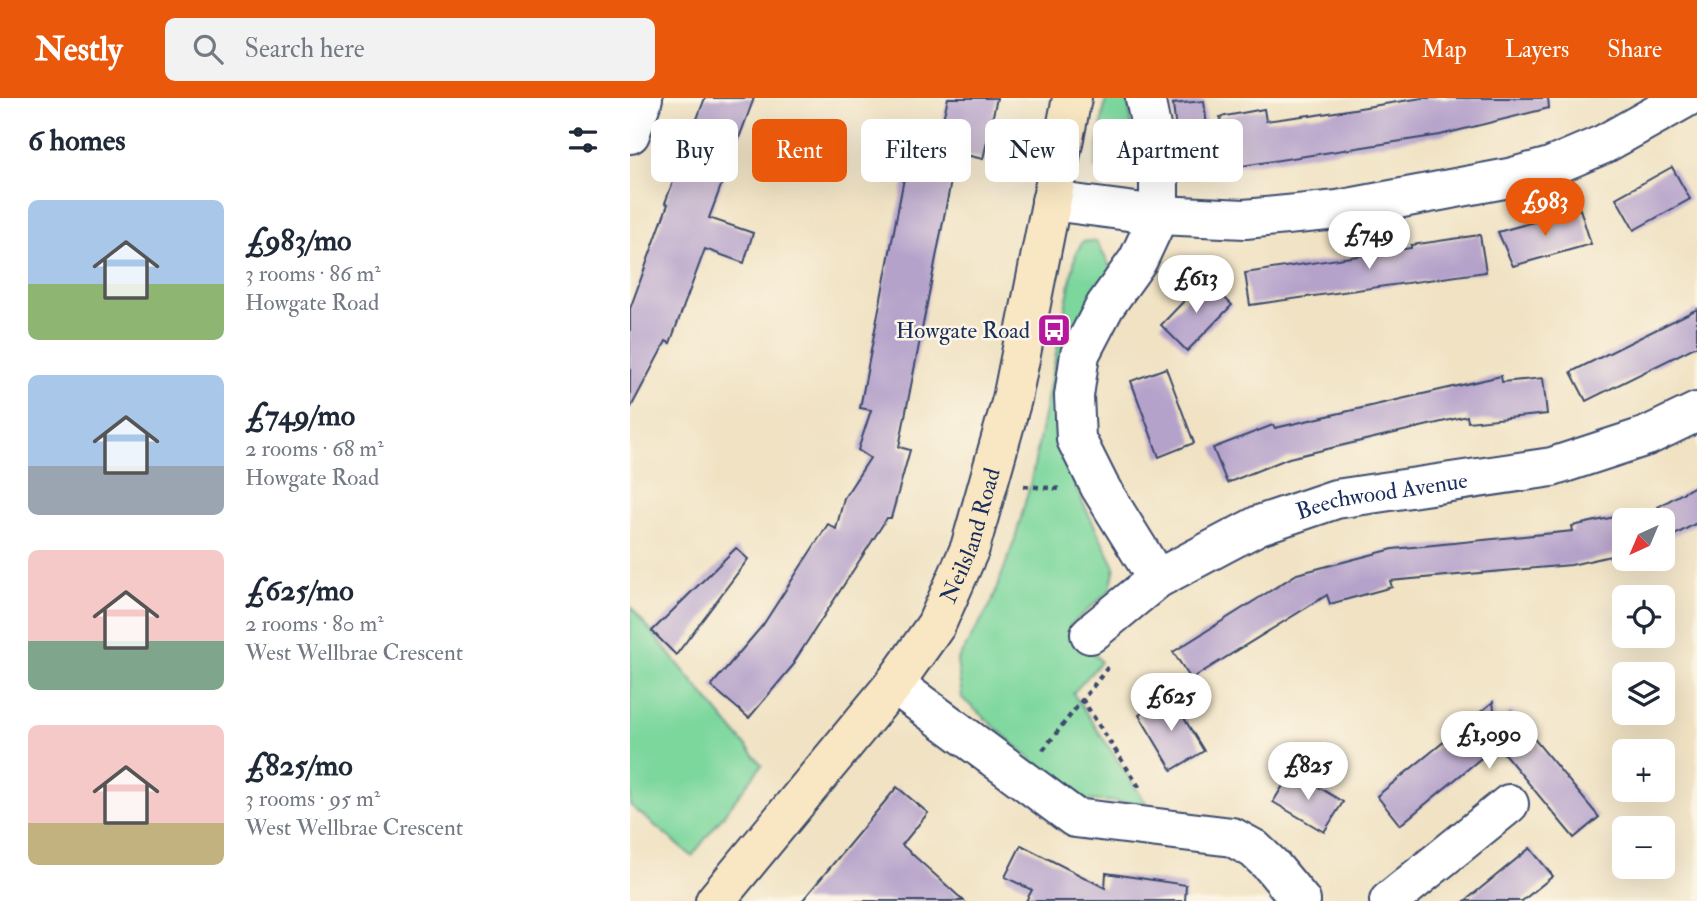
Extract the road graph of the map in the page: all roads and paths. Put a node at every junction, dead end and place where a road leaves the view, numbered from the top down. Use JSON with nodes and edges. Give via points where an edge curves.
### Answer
{"nodes":[{"id":1,"x":643,"y":98,"type":"edge"},
{"id":2,"x":1072,"y":98,"type":"edge"},
{"id":3,"x":1144,"y":98,"type":"edge"},
{"id":4,"x":1686,"y":98,"type":"edge"},
{"id":5,"x":630,"y":134,"type":"edge"},
{"id":6,"x":1051,"y":201,"type":"junction"},
{"id":7,"x":1159,"y":215,"type":"junction"},
{"id":8,"x":1697,"y":412,"type":"edge"},
{"id":9,"x":989,"y":483,"type":"junction"},
{"id":10,"x":1104,"y":494,"type":"junction"},
{"id":11,"x":1157,"y":579,"type":"junction"},
{"id":12,"x":1101,"y":648,"type":"joint"},
{"id":13,"x":894,"y":684,"type":"junction"},
{"id":14,"x":1082,"y":699,"type":"junction"},
{"id":15,"x":1021,"y":779,"type":"junction"},
{"id":16,"x":1509,"y":804,"type":"dead end"},
{"id":17,"x":1166,"y":829,"type":"junction"},
{"id":18,"x":715,"y":901,"type":"edge"},
{"id":19,"x":1301,"y":901,"type":"edge"},
{"id":20,"x":1389,"y":901,"type":"edge"}],
"edges":[{"from":1,"to":5,"type":"street"},
{"from":2,"to":6,"type":"street","name":"Neilsland Road"},
{"from":3,"to":7,"type":"street","via":[[1159,165]]},
{"from":4,"to":7,"type":"street","via":[[1604,144],[1509,178],[1325,211],[1245,219]]},
{"from":6,"to":7,"type":"street"},
{"from":6,"to":9,"type":"street","name":"Neilsland Road","via":[[1012,399]]},
{"from":7,"to":10,"type":"street","via":[[1138,260],[1105,306],[1080,354],[1074,396],[1076,439]]},
{"from":8,"to":11,"type":"street","name":"Beechwood Avenue","via":[[1647,436],[1552,467],[1336,499],[1259,525]]},
{"from":9,"to":10,"type":"path"},
{"from":9,"to":13,"type":"street","name":"Neilsland Road","via":[[970,548],[936,625]]},
{"from":10,"to":11,"type":"street"},
{"from":11,"to":12,"type":"street","name":"Beechwood Avenue"},
{"from":12,"to":14,"type":"path"},
{"from":13,"to":15,"type":"street"},
{"from":13,"to":18,"type":"street","name":"Neilsland Road"},
{"from":14,"to":15,"type":"path"},
{"from":14,"to":17,"type":"path"},
{"from":15,"to":17,"type":"street","via":[[1075,818]]},
{"from":16,"to":20,"type":"street"},
{"from":17,"to":19,"type":"street","via":[[1232,837],[1254,849]]}]}
